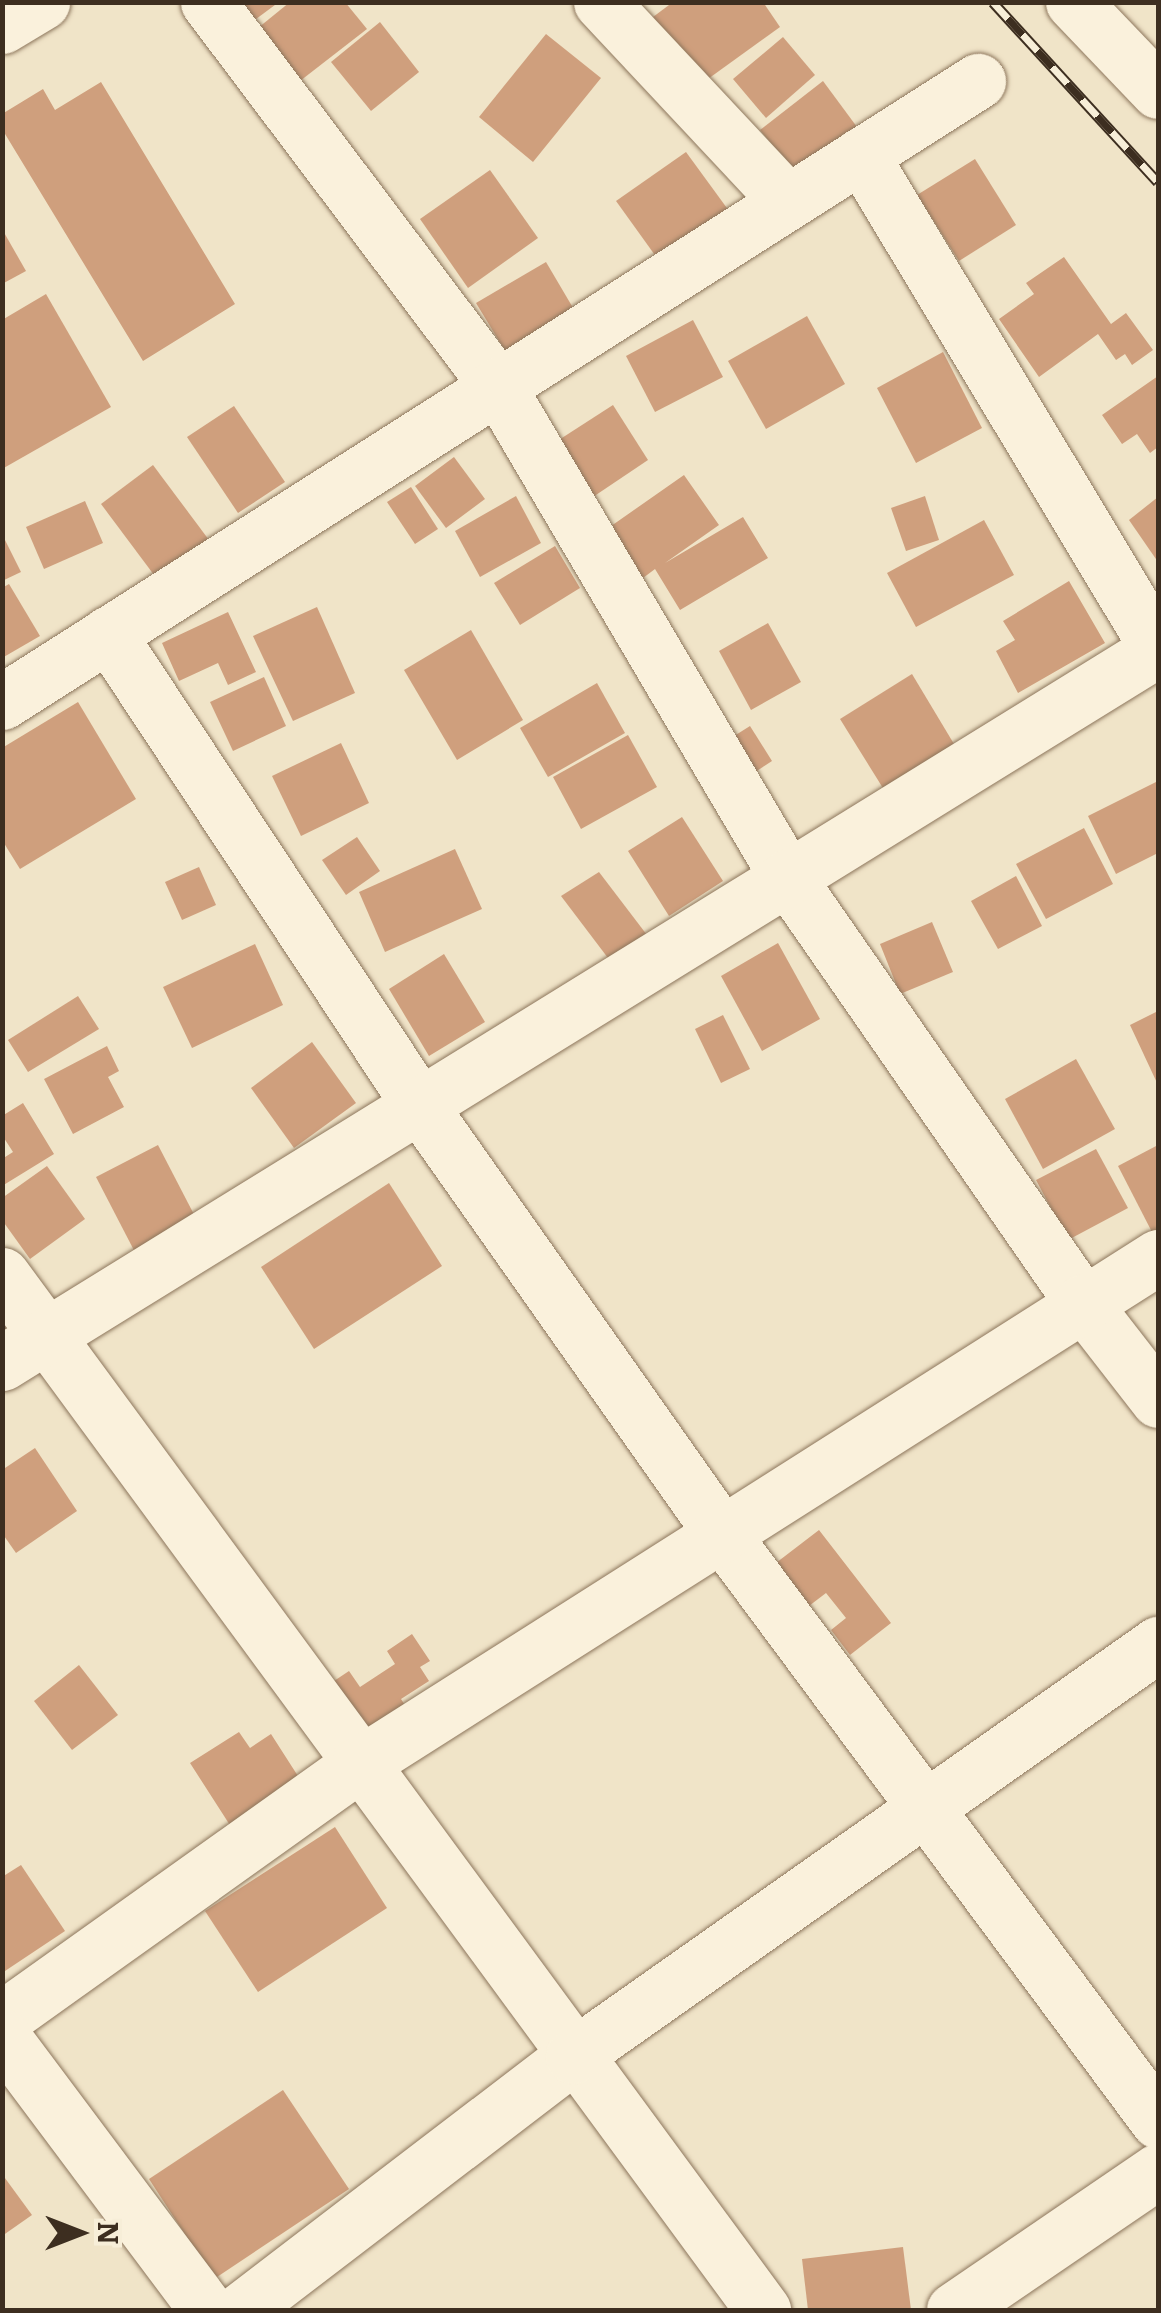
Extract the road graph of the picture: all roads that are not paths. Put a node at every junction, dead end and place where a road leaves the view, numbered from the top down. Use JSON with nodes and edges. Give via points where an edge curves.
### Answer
{"nodes":[{"id":1,"x":42,"y":2,"type":"edge"},
{"id":2,"x":208,"y":2,"type":"edge"},
{"id":3,"x":600,"y":2,"type":"edge"},
{"id":4,"x":1073,"y":2,"type":"edge"},
{"id":5,"x":2,"y":26,"type":"edge"},
{"id":6,"x":978,"y":81,"type":"dead end"},
{"id":7,"x":1158,"y":90,"type":"edge"},
{"id":8,"x":861,"y":155,"type":"junction"},
{"id":9,"x":787,"y":202,"type":"junction"},
{"id":10,"x":497,"y":384,"type":"junction"},
{"id":11,"x":108,"y":634,"type":"junction"},
{"id":12,"x":1158,"y":649,"type":"edge"},
{"id":13,"x":2,"y":702,"type":"edge"},
{"id":14,"x":786,"y":878,"type":"junction"},
{"id":15,"x":420,"y":1106,"type":"junction"},
{"id":16,"x":1158,"y":1257,"type":"edge"},
{"id":17,"x":2,"y":1274,"type":"edge"},
{"id":18,"x":1082,"y":1302,"type":"junction"},
{"id":19,"x":25,"y":1349,"type":"edge"},
{"id":20,"x":1158,"y":1400,"type":"edge"},
{"id":21,"x":722,"y":1534,"type":"junction"},
{"id":22,"x":1158,"y":1644,"type":"edge"},
{"id":23,"x":358,"y":1765,"type":"junction"},
{"id":24,"x":926,"y":1806,"type":"junction"},
{"id":25,"x":2,"y":2019,"type":"edge"},
{"id":26,"x":2,"y":2036,"type":"edge"},
{"id":27,"x":574,"y":2056,"type":"junction"},
{"id":28,"x":1158,"y":2121,"type":"edge"},
{"id":29,"x":1158,"y":2170,"type":"edge"},
{"id":30,"x":207,"y":2310,"type":"edge"},
{"id":31,"x":242,"y":2310,"type":"edge"},
{"id":32,"x":763,"y":2310,"type":"edge"},
{"id":33,"x":954,"y":2310,"type":"edge"}],
"edges":[{"from":1,"to":5,"type":"street"},
{"from":2,"to":10,"type":"street"},
{"from":3,"to":9,"type":"street"},
{"from":4,"to":7,"type":"street"},
{"from":6,"to":8,"type":"street"},
{"from":8,"to":9,"type":"street"},
{"from":8,"to":12,"type":"street"},
{"from":9,"to":10,"type":"street"},
{"from":10,"to":11,"type":"street"},
{"from":10,"to":14,"type":"street"},
{"from":11,"to":13,"type":"street"},
{"from":11,"to":15,"type":"street"},
{"from":12,"to":14,"type":"street"},
{"from":14,"to":15,"type":"street"},
{"from":14,"to":18,"type":"street"},
{"from":15,"to":19,"type":"street"},
{"from":15,"to":21,"type":"street"},
{"from":16,"to":18,"type":"street"},
{"from":17,"to":19,"type":"street"},
{"from":18,"to":20,"type":"street"},
{"from":18,"to":21,"type":"street"},
{"from":19,"to":23,"type":"street"},
{"from":21,"to":23,"type":"street"},
{"from":21,"to":24,"type":"street"},
{"from":22,"to":24,"type":"street"},
{"from":23,"to":25,"type":"street"},
{"from":23,"to":27,"type":"street"},
{"from":24,"to":27,"type":"street"},
{"from":24,"to":28,"type":"street"},
{"from":26,"to":30,"type":"street"},
{"from":27,"to":31,"type":"street"},
{"from":27,"to":32,"type":"street"},
{"from":29,"to":33,"type":"street"}]}
